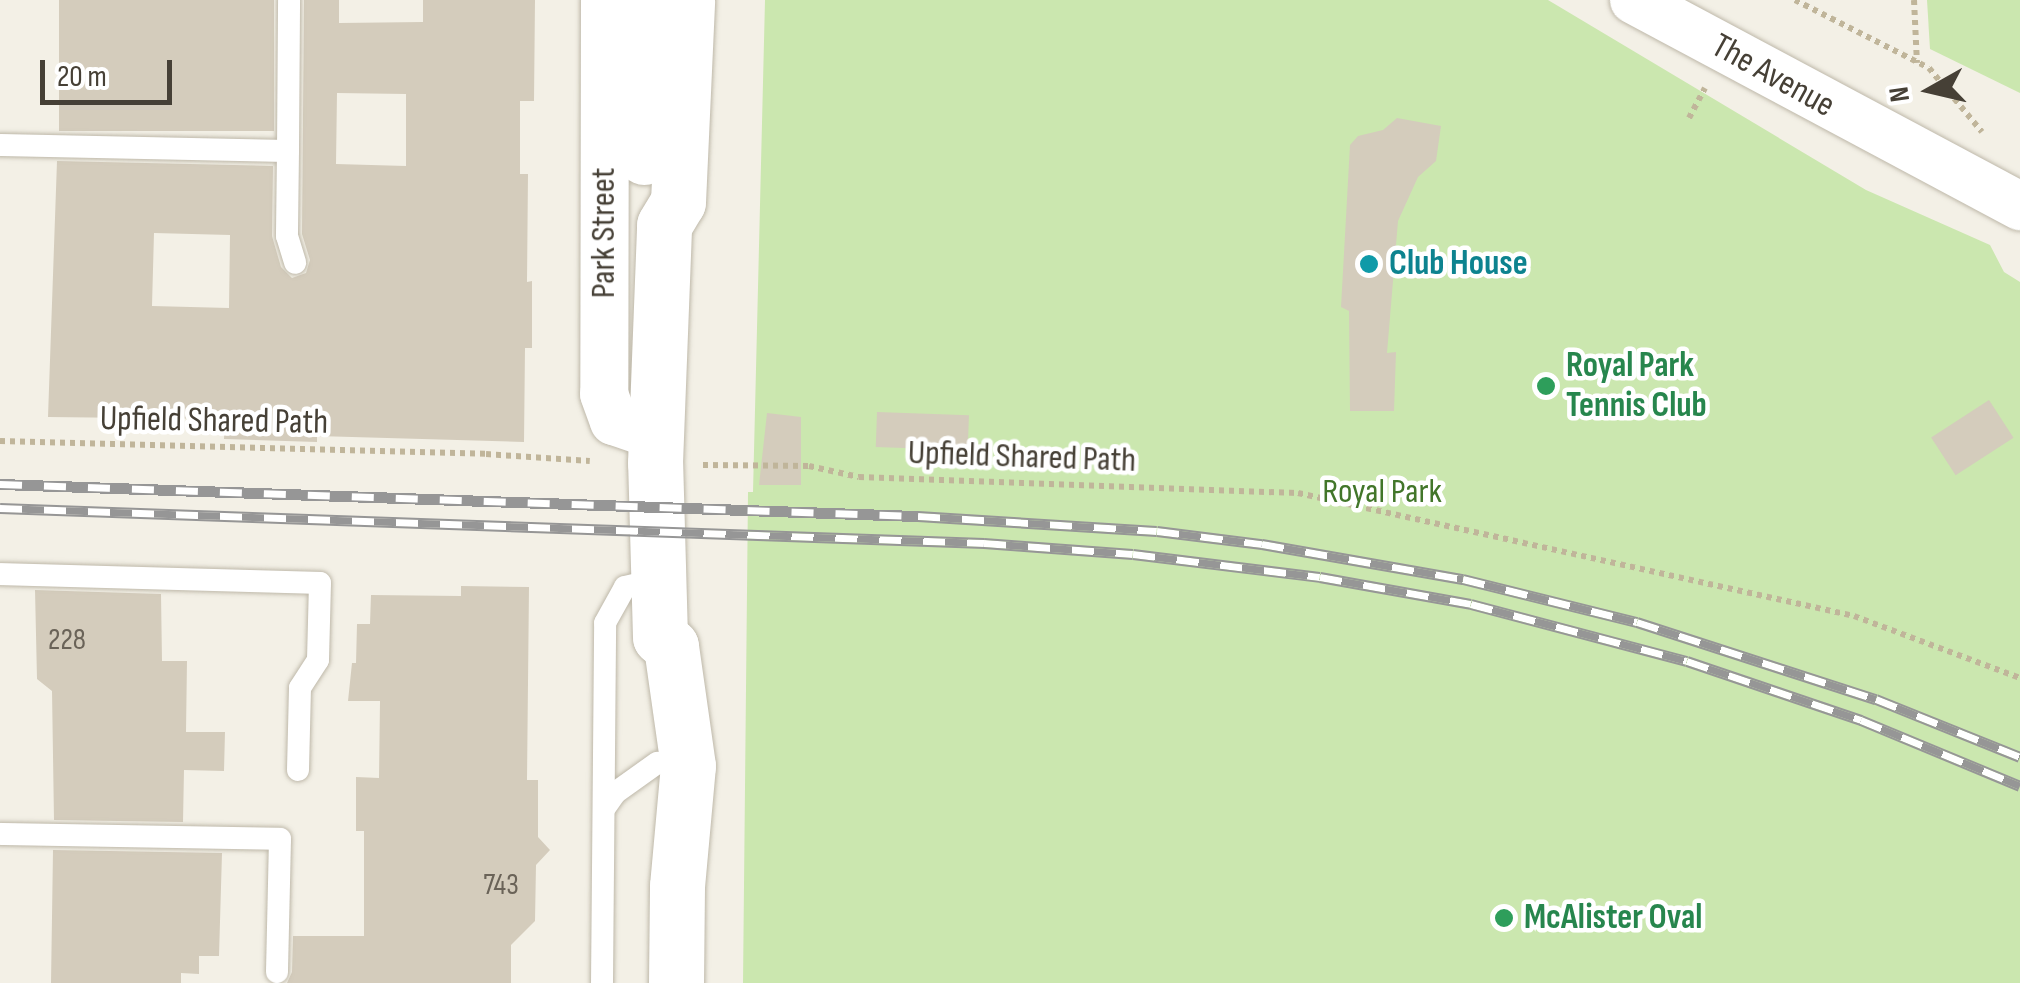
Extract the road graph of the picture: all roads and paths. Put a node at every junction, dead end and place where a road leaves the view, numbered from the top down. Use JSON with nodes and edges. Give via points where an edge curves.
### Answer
{"nodes":[{"id":1,"x":289,"y":0,"type":"edge"},
{"id":2,"x":605,"y":0,"type":"edge"},
{"id":3,"x":646,"y":0,"type":"edge"},
{"id":4,"x":687,"y":0,"type":"edge"},
{"id":5,"x":1634,"y":0,"type":"edge"},
{"id":6,"x":1795,"y":0,"type":"edge"},
{"id":7,"x":1914,"y":0,"type":"edge"},
{"id":8,"x":1917,"y":64,"type":"junction"},
{"id":9,"x":1992,"y":138,"type":"dead end"},
{"id":10,"x":0,"y":146,"type":"edge"},
{"id":11,"x":288,"y":151,"type":"junction"},
{"id":12,"x":2006,"y":200,"type":"edge"},
{"id":13,"x":664,"y":226,"type":"junction"},
{"id":14,"x":295,"y":263,"type":"dead end"},
{"id":15,"x":0,"y":442,"type":"edge"},
{"id":16,"x":655,"y":449,"type":"junction"},
{"id":17,"x":0,"y":574,"type":"edge"},
{"id":18,"x":656,"y":580,"type":"junction"},
{"id":19,"x":660,"y":637,"type":"junction"},
{"id":20,"x":2020,"y":678,"type":"edge"},
{"id":21,"x":657,"y":763,"type":"junction"},
{"id":22,"x":298,"y":770,"type":"dead end"},
{"id":23,"x":604,"y":809,"type":"junction"},
{"id":24,"x":0,"y":834,"type":"edge"},
{"id":25,"x":677,"y":886,"type":"junction"},
{"id":26,"x":277,"y":972,"type":"dead end"},
{"id":27,"x":602,"y":983,"type":"edge"},
{"id":28,"x":676,"y":983,"type":"edge"}],
"edges":[{"from":1,"to":11,"type":"lane"},
{"from":2,"to":16,"type":"street","name":"Park Street","via":[[604,394],[614,421]]},
{"from":3,"to":13,"type":"street","name":"Park Street","via":[[644,188]]},
{"from":4,"to":13,"type":"street","name":"Park Street","via":[[678,202]]},
{"from":5,"to":12,"type":"street","name":"The Avenue"},
{"from":6,"to":8,"type":"path"},
{"from":7,"to":8,"type":"path"},
{"from":8,"to":9,"type":"path"},
{"from":10,"to":11,"type":"lane"},
{"from":11,"to":14,"type":"lane","via":[[287,236]]},
{"from":13,"to":16,"type":"street","name":"Park Street"},
{"from":15,"to":16,"type":"path","name":"Upfield Shared Path","via":[[486,454]]},
{"from":16,"to":18,"type":"street","name":"Park Street"},
{"from":16,"to":20,"type":"path","name":"Upfield Shared Path","via":[[859,477],[1298,493],[1854,616]]},
{"from":17,"to":22,"type":"lane","via":[[320,584],[318,660],[300,688]]},
{"from":18,"to":19,"type":"street","name":"Park Street"},
{"from":18,"to":23,"type":"lane","via":[[626,587],[605,623]]},
{"from":19,"to":21,"type":"street","name":"Park Street","via":[[646,656]]},
{"from":19,"to":25,"type":"street","name":"Park Street","via":[[672,646],[688,766]]},
{"from":21,"to":23,"type":"lane","via":[[614,793]]},
{"from":21,"to":25,"type":"street","name":"Park Street"},
{"from":23,"to":27,"type":"lane"},
{"from":24,"to":26,"type":"lane","via":[[280,839]]},
{"from":25,"to":28,"type":"street","name":"Park Street"}]}
